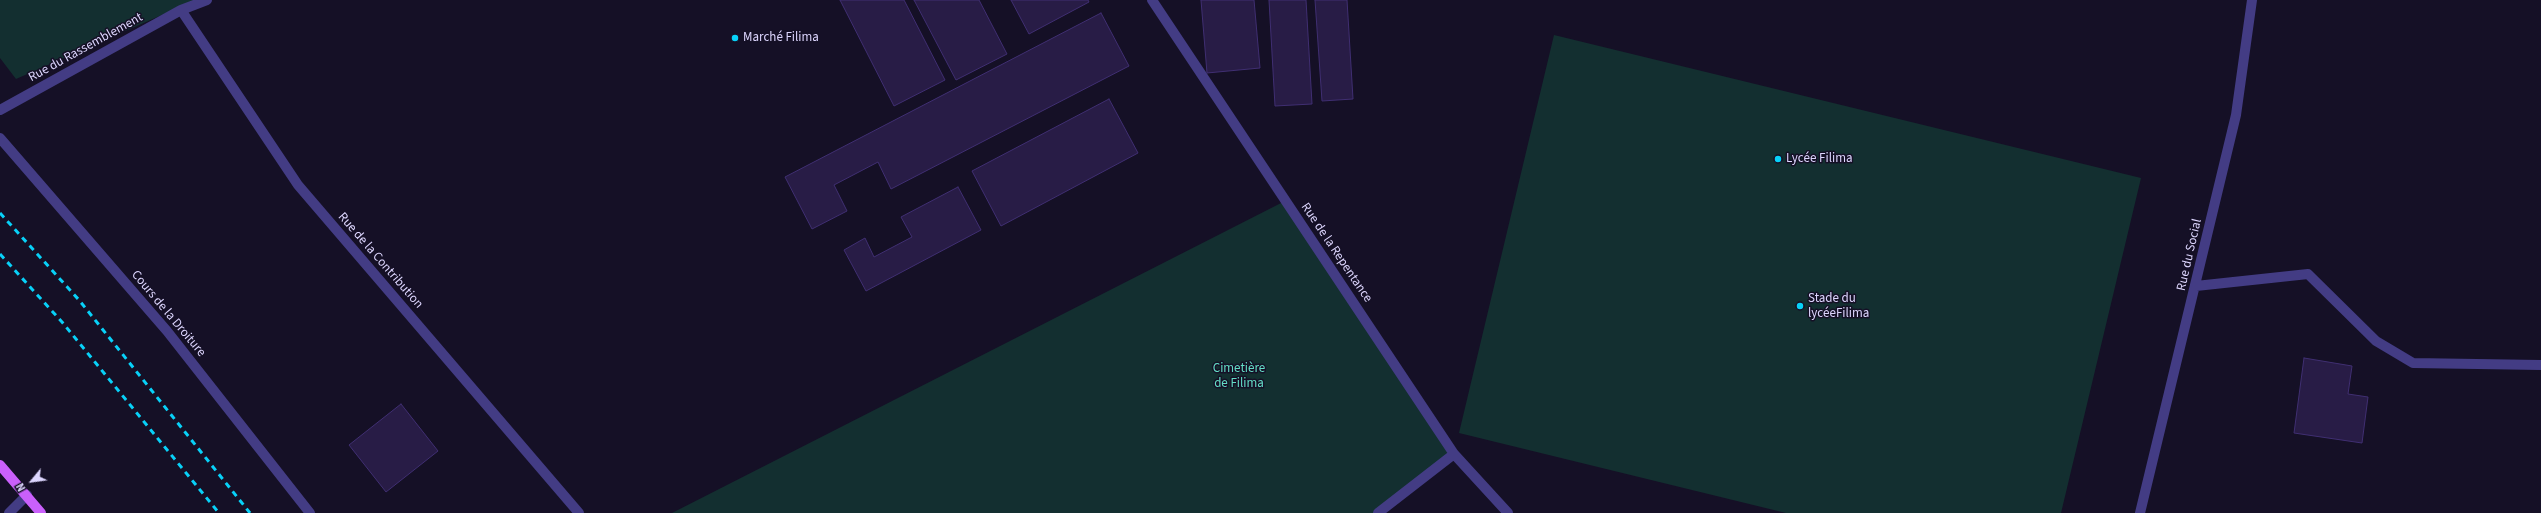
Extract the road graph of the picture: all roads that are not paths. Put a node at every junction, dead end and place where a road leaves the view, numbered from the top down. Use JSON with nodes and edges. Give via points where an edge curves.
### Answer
{"nodes":[{"id":1,"x":207,"y":0,"type":"edge"},
{"id":2,"x":1152,"y":0,"type":"edge"},
{"id":3,"x":2252,"y":0,"type":"edge"},
{"id":4,"x":182,"y":10,"type":"junction"},
{"id":5,"x":0,"y":110,"type":"edge"},
{"id":6,"x":0,"y":138,"type":"edge"},
{"id":7,"x":2196,"y":286,"type":"junction"},
{"id":8,"x":2541,"y":365,"type":"edge"},
{"id":9,"x":1454,"y":454,"type":"junction"},
{"id":10,"x":0,"y":465,"type":"edge"},
{"id":11,"x":27,"y":495,"type":"junction"},
{"id":12,"x":9,"y":513,"type":"edge"},
{"id":13,"x":41,"y":513,"type":"edge"},
{"id":14,"x":310,"y":513,"type":"edge"},
{"id":15,"x":579,"y":513,"type":"edge"},
{"id":16,"x":1378,"y":513,"type":"edge"},
{"id":17,"x":1508,"y":513,"type":"edge"},
{"id":18,"x":2140,"y":513,"type":"edge"}],
"edges":[{"from":1,"to":4,"type":"street","name":"Rue du Rassemblement"},
{"from":2,"to":9,"type":"street","name":"Rue de la Repentance"},
{"from":3,"to":7,"type":"street","name":"Rue du Social","via":[[2236,115]]},
{"from":4,"to":5,"type":"street","name":"Rue du Rassemblement"},
{"from":4,"to":15,"type":"street","name":"Rue de la Contribution","via":[[298,185]]},
{"from":6,"to":14,"type":"street","name":"Cours de la Droiture","via":[[167,331]]},
{"from":7,"to":8,"type":"street","via":[[2308,274],[2376,341],[2413,363]]},
{"from":7,"to":18,"type":"street","name":"Rue du Social"},
{"from":9,"to":16,"type":"street"},
{"from":9,"to":17,"type":"street","name":"Rue de la Repentance"},
{"from":10,"to":11,"type":"main road"},
{"from":11,"to":12,"type":"street"},
{"from":11,"to":13,"type":"main road"}]}
